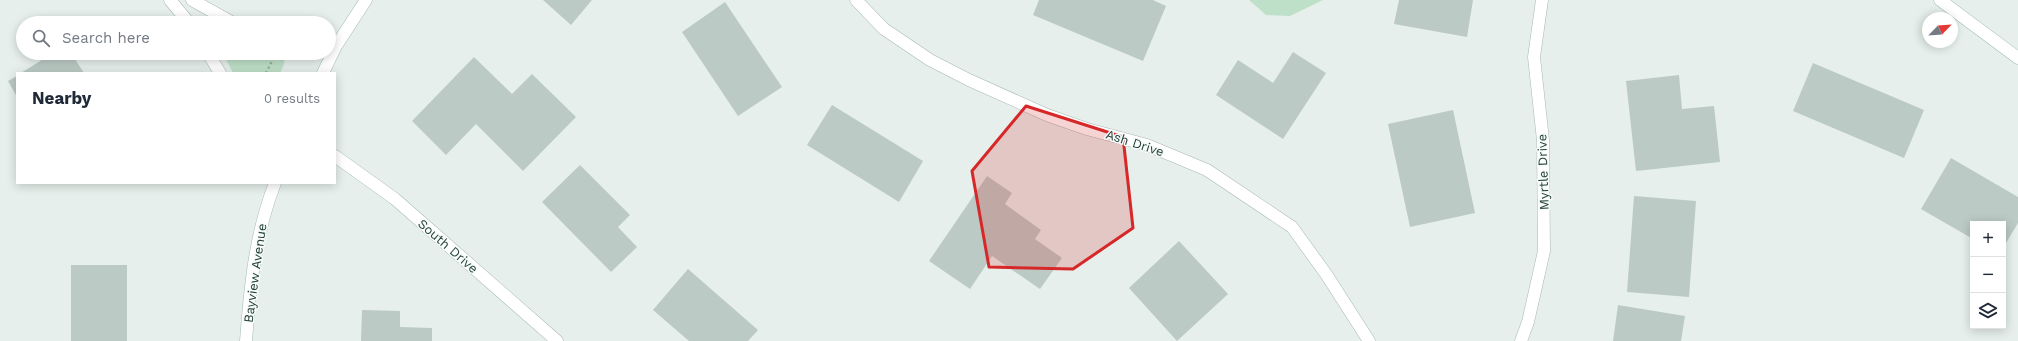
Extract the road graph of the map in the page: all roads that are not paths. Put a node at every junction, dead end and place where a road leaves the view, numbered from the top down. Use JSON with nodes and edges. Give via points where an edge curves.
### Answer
{"nodes":[{"id":1,"x":170,"y":0,"type":"edge"},
{"id":2,"x":192,"y":0,"type":"edge"},
{"id":3,"x":366,"y":0,"type":"edge"},
{"id":4,"x":856,"y":0,"type":"edge"},
{"id":5,"x":1542,"y":0,"type":"edge"},
{"id":6,"x":1940,"y":0,"type":"edge"},
{"id":7,"x":183,"y":16,"type":"edge"},
{"id":8,"x":221,"y":16,"type":"edge"},
{"id":9,"x":336,"y":40,"type":"edge"},
{"id":10,"x":2018,"y":58,"type":"edge"},
{"id":11,"x":212,"y":60,"type":"edge"},
{"id":12,"x":327,"y":60,"type":"edge"},
{"id":13,"x":219,"y":72,"type":"edge"},
{"id":14,"x":323,"y":72,"type":"edge"},
{"id":15,"x":336,"y":157,"type":"edge"},
{"id":16,"x":275,"y":184,"type":"edge"},
{"id":17,"x":246,"y":341,"type":"edge"},
{"id":18,"x":557,"y":341,"type":"edge"},
{"id":19,"x":1369,"y":341,"type":"edge"},
{"id":20,"x":1521,"y":341,"type":"edge"}],
"edges":[{"from":1,"to":7,"type":"street"},
{"from":2,"to":8,"type":"street"},
{"from":3,"to":9,"type":"street"},
{"from":4,"to":19,"type":"street","name":"Ash Drive","via":[[884,29],[930,60],[969,80],[1047,115],[1147,145],[1207,170],[1292,227]]},
{"from":5,"to":20,"type":"street","name":"Myrtle Drive","via":[[1534,57],[1543,140],[1544,251],[1528,322]]},
{"from":6,"to":10,"type":"street"},
{"from":11,"to":13,"type":"street"},
{"from":12,"to":14,"type":"street"},
{"from":15,"to":18,"type":"street","name":"South Drive","via":[[395,199]]},
{"from":16,"to":17,"type":"street","name":"Bayview Avenue","via":[[257,240]]}]}
